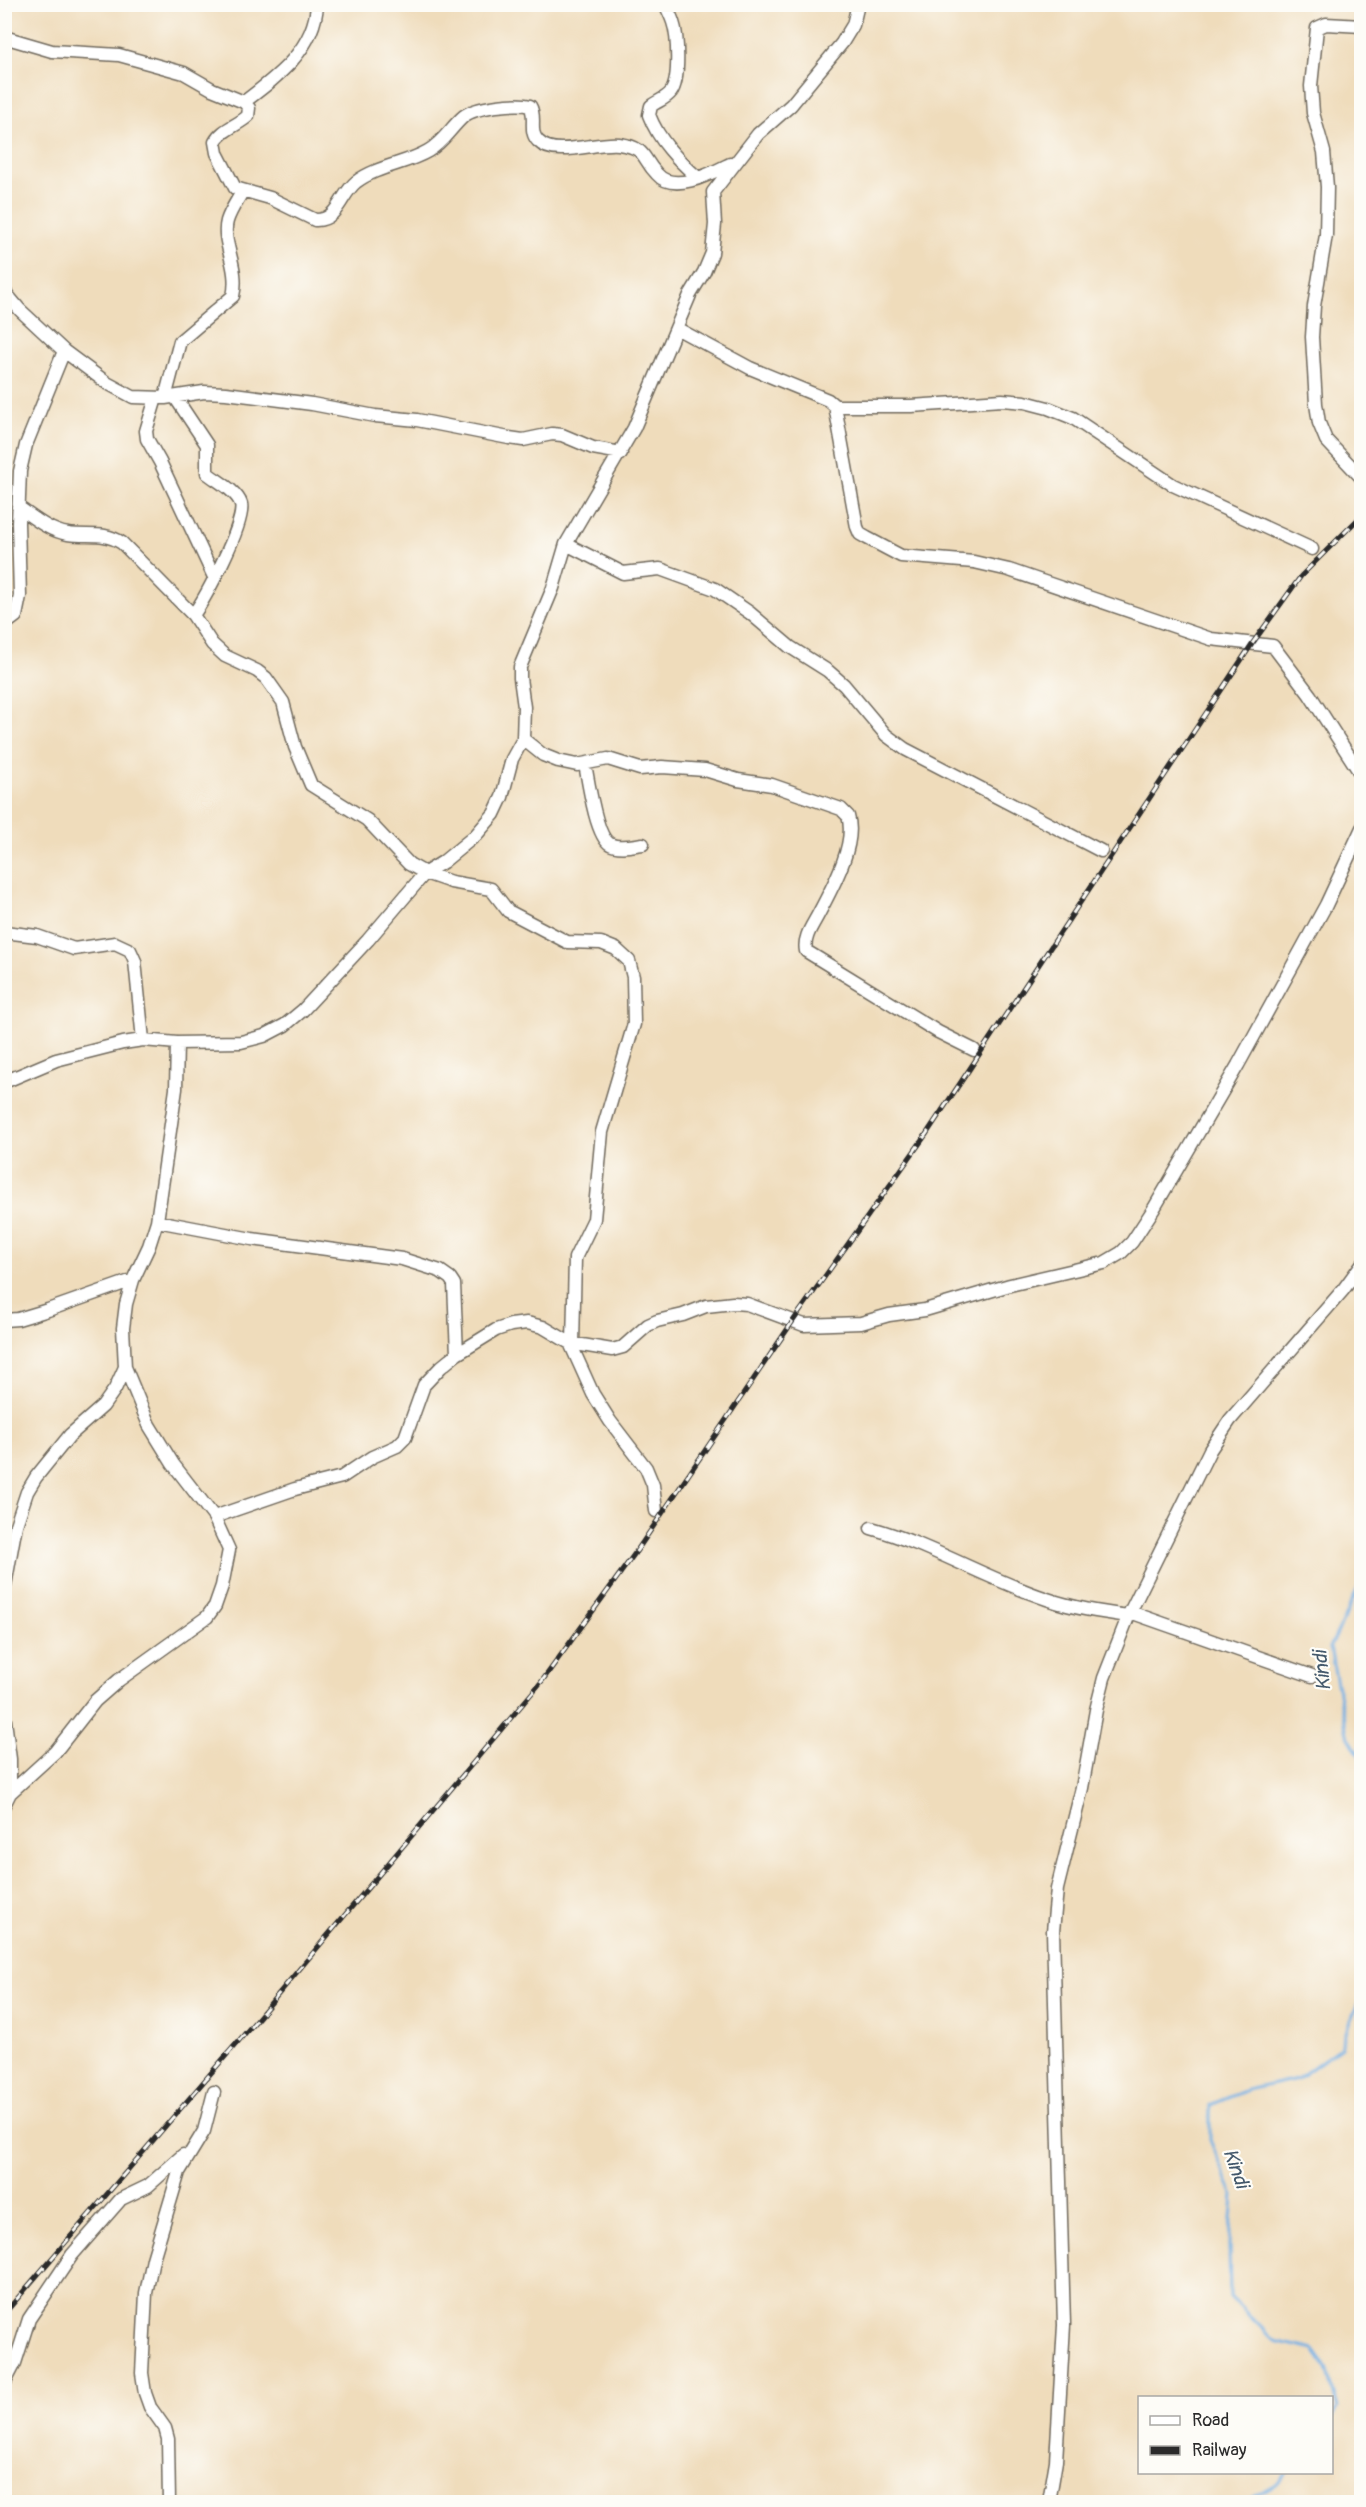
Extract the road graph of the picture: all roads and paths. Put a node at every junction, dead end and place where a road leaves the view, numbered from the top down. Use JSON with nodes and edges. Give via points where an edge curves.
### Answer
{"nodes":[{"id":1,"x":317,"y":4,"type":"edge"},
{"id":2,"x":665,"y":4,"type":"edge"},
{"id":3,"x":858,"y":4,"type":"edge"},
{"id":4,"x":1362,"y":27,"type":"edge"},
{"id":5,"x":4,"y":37,"type":"edge"},
{"id":6,"x":244,"y":102,"type":"junction"},
{"id":7,"x":737,"y":160,"type":"junction"},
{"id":8,"x":698,"y":178,"type":"junction"},
{"id":9,"x":242,"y":192,"type":"junction"},
{"id":10,"x":4,"y":291,"type":"edge"},
{"id":11,"x":676,"y":328,"type":"junction"},
{"id":12,"x":64,"y":351,"type":"junction"},
{"id":13,"x":165,"y":398,"type":"junction"},
{"id":14,"x":835,"y":406,"type":"junction"},
{"id":15,"x":621,"y":453,"type":"junction"},
{"id":16,"x":1362,"y":478,"type":"edge"},
{"id":17,"x":18,"y":507,"type":"junction"},
{"id":18,"x":566,"y":544,"type":"junction"},
{"id":19,"x":1312,"y":549,"type":"dead end"},
{"id":20,"x":214,"y":577,"type":"junction"},
{"id":21,"x":193,"y":615,"type":"junction"},
{"id":22,"x":4,"y":625,"type":"edge"},
{"id":23,"x":523,"y":739,"type":"junction"},
{"id":24,"x":585,"y":764,"type":"junction"},
{"id":25,"x":1362,"y":776,"type":"edge"},
{"id":26,"x":1362,"y":828,"type":"edge"},
{"id":27,"x":643,"y":844,"type":"dead end"},
{"id":28,"x":1101,"y":851,"type":"dead end"},
{"id":29,"x":425,"y":873,"type":"junction"},
{"id":30,"x":4,"y":932,"type":"edge"},
{"id":31,"x":143,"y":1040,"type":"junction"},
{"id":32,"x":177,"y":1043,"type":"junction"},
{"id":33,"x":974,"y":1050,"type":"dead end"},
{"id":34,"x":4,"y":1082,"type":"edge"},
{"id":35,"x":158,"y":1221,"type":"junction"},
{"id":36,"x":1362,"y":1264,"type":"edge"},
{"id":37,"x":132,"y":1280,"type":"junction"},
{"id":38,"x":4,"y":1320,"type":"edge"},
{"id":39,"x":571,"y":1344,"type":"junction"},
{"id":40,"x":457,"y":1354,"type":"junction"},
{"id":41,"x":125,"y":1367,"type":"junction"},
{"id":42,"x":656,"y":1511,"type":"dead end"},
{"id":43,"x":213,"y":1517,"type":"junction"},
{"id":44,"x":871,"y":1528,"type":"dead end"},
{"id":45,"x":4,"y":1591,"type":"edge"},
{"id":46,"x":1129,"y":1614,"type":"junction"},
{"id":47,"x":1312,"y":1676,"type":"dead end"},
{"id":48,"x":4,"y":1713,"type":"edge"},
{"id":49,"x":10,"y":1793,"type":"junction"},
{"id":50,"x":4,"y":1805,"type":"edge"},
{"id":51,"x":214,"y":2092,"type":"dead end"},
{"id":52,"x":204,"y":2131,"type":"junction"},
{"id":53,"x":6,"y":2383,"type":"edge"},
{"id":54,"x":4,"y":2396,"type":"edge"},
{"id":55,"x":169,"y":2502,"type":"edge"},
{"id":56,"x":1049,"y":2502,"type":"edge"}],
"edges":[{"from":1,"to":6,"type":"street","via":[[305,47]]},
{"from":2,"to":8,"type":"street","via":[[676,35],[674,83],[672,91],[651,106],[649,115],[679,161]]},
{"from":3,"to":7,"type":"street","via":[[853,25],[842,43],[791,105],[758,134]]},
{"from":4,"to":16,"type":"street","via":[[1326,24],[1317,28],[1311,86],[1327,186],[1326,235],[1312,338],[1316,404],[1326,440]]},
{"from":5,"to":6,"type":"street","via":[[52,51],[119,55],[184,73]]},
{"from":6,"to":9,"type":"street","via":[[249,108],[248,116],[219,134],[215,142],[230,181]]},
{"from":7,"to":8,"type":"street"},
{"from":7,"to":11,"type":"street","via":[[713,192],[712,253]]},
{"from":8,"to":9,"type":"street","via":[[670,182],[662,179],[640,151],[628,145],[563,149],[547,146],[533,134],[534,111],[530,106],[512,104],[472,111],[427,152],[356,182],[329,217],[322,220],[305,217],[270,198]]},
{"from":9,"to":13,"type":"street","via":[[226,230],[235,269],[233,296],[180,341]]},
{"from":10,"to":12,"type":"street"},
{"from":11,"to":14,"type":"street","via":[[750,368]]},
{"from":11,"to":15,"type":"street"},
{"from":12,"to":13,"type":"street","via":[[123,394]]},
{"from":12,"to":17,"type":"street","via":[[26,445]]},
{"from":13,"to":15,"type":"street","via":[[204,392],[273,399],[522,440],[562,435],[593,448]]},
{"from":13,"to":20,"type":"street","via":[[146,430],[147,439]]},
{"from":13,"to":20,"type":"street","via":[[207,445],[207,472],[241,502],[240,519]]},
{"from":14,"to":19,"type":"street","via":[[1002,400],[1048,408],[1073,418],[1173,485]]},
{"from":14,"to":25,"type":"street","via":[[860,534],[901,556],[974,562],[1009,570],[1211,639],[1273,646]]},
{"from":15,"to":18,"type":"street"},
{"from":17,"to":21,"type":"street","via":[[50,529],[113,537]]},
{"from":17,"to":22,"type":"street","via":[[19,608],[16,616]]},
{"from":18,"to":23,"type":"street","via":[[553,588],[520,667]]},
{"from":18,"to":28,"type":"street","via":[[623,573],[660,569],[715,589],[828,671],[886,735],[905,749]]},
{"from":20,"to":21,"type":"street"},
{"from":21,"to":29,"type":"street","via":[[212,644],[225,656],[266,678],[283,702],[295,747],[311,785],[367,820],[409,864]]},
{"from":23,"to":24,"type":"street","via":[[543,755]]},
{"from":23,"to":29,"type":"street","via":[[512,759],[494,814],[476,835]]},
{"from":24,"to":27,"type":"street","via":[[606,839],[620,846]]},
{"from":24,"to":33,"type":"street","via":[[608,759],[640,769],[705,770],[772,785],[841,809],[848,816],[851,837],[833,887],[807,936],[806,951]]},
{"from":26,"to":39,"type":"street","via":[[1326,905],[1238,1065],[1153,1210],[1121,1253],[1104,1263],[861,1323],[804,1325],[733,1302],[657,1321],[632,1342],[612,1350]]},
{"from":29,"to":32,"type":"street","via":[[368,940],[285,1025],[241,1042]]},
{"from":29,"to":39,"type":"street","via":[[491,889],[520,919],[567,942],[609,946],[624,955],[633,977],[634,1024],[602,1132],[594,1219],[574,1258]]},
{"from":30,"to":31,"type":"street","via":[[37,936],[74,949],[105,943],[130,950],[135,961]]},
{"from":31,"to":32,"type":"street"},
{"from":31,"to":34,"type":"street","via":[[56,1060]]},
{"from":32,"to":35,"type":"street","via":[[175,1099]]},
{"from":35,"to":37,"type":"street"},
{"from":35,"to":40,"type":"street","via":[[252,1239],[402,1258],[440,1271],[454,1284]]},
{"from":36,"to":46,"type":"street","via":[[1344,1290],[1230,1420],[1210,1450]]},
{"from":37,"to":38,"type":"street","via":[[48,1310]]},
{"from":37,"to":41,"type":"street","via":[[123,1329]]},
{"from":39,"to":40,"type":"street","via":[[527,1323],[496,1330]]},
{"from":39,"to":42,"type":"street","via":[[598,1403],[646,1468]]},
{"from":40,"to":43,"type":"street","via":[[424,1385],[405,1438],[398,1446],[342,1477]]},
{"from":41,"to":43,"type":"street","via":[[159,1444]]},
{"from":41,"to":45,"type":"street","via":[[103,1406],[70,1434],[32,1484],[15,1525]]},
{"from":43,"to":49,"type":"street","via":[[229,1550],[222,1586],[207,1617],[95,1701],[55,1752]]},
{"from":44,"to":46,"type":"street","via":[[903,1537],[1046,1599],[1082,1609]]},
{"from":46,"to":47,"type":"street"},
{"from":46,"to":56,"type":"street","via":[[1096,1710],[1057,1889],[1053,1931],[1064,2325],[1056,2461]]},
{"from":48,"to":49,"type":"street"},
{"from":49,"to":50,"type":"street"},
{"from":51,"to":52,"type":"street"},
{"from":52,"to":53,"type":"street","via":[[168,2170],[148,2186],[121,2199],[72,2255],[29,2319]]},
{"from":52,"to":55,"type":"street","via":[[179,2172],[146,2293],[142,2373],[150,2407],[168,2439]]},
{"from":53,"to":54,"type":"street"}]}
